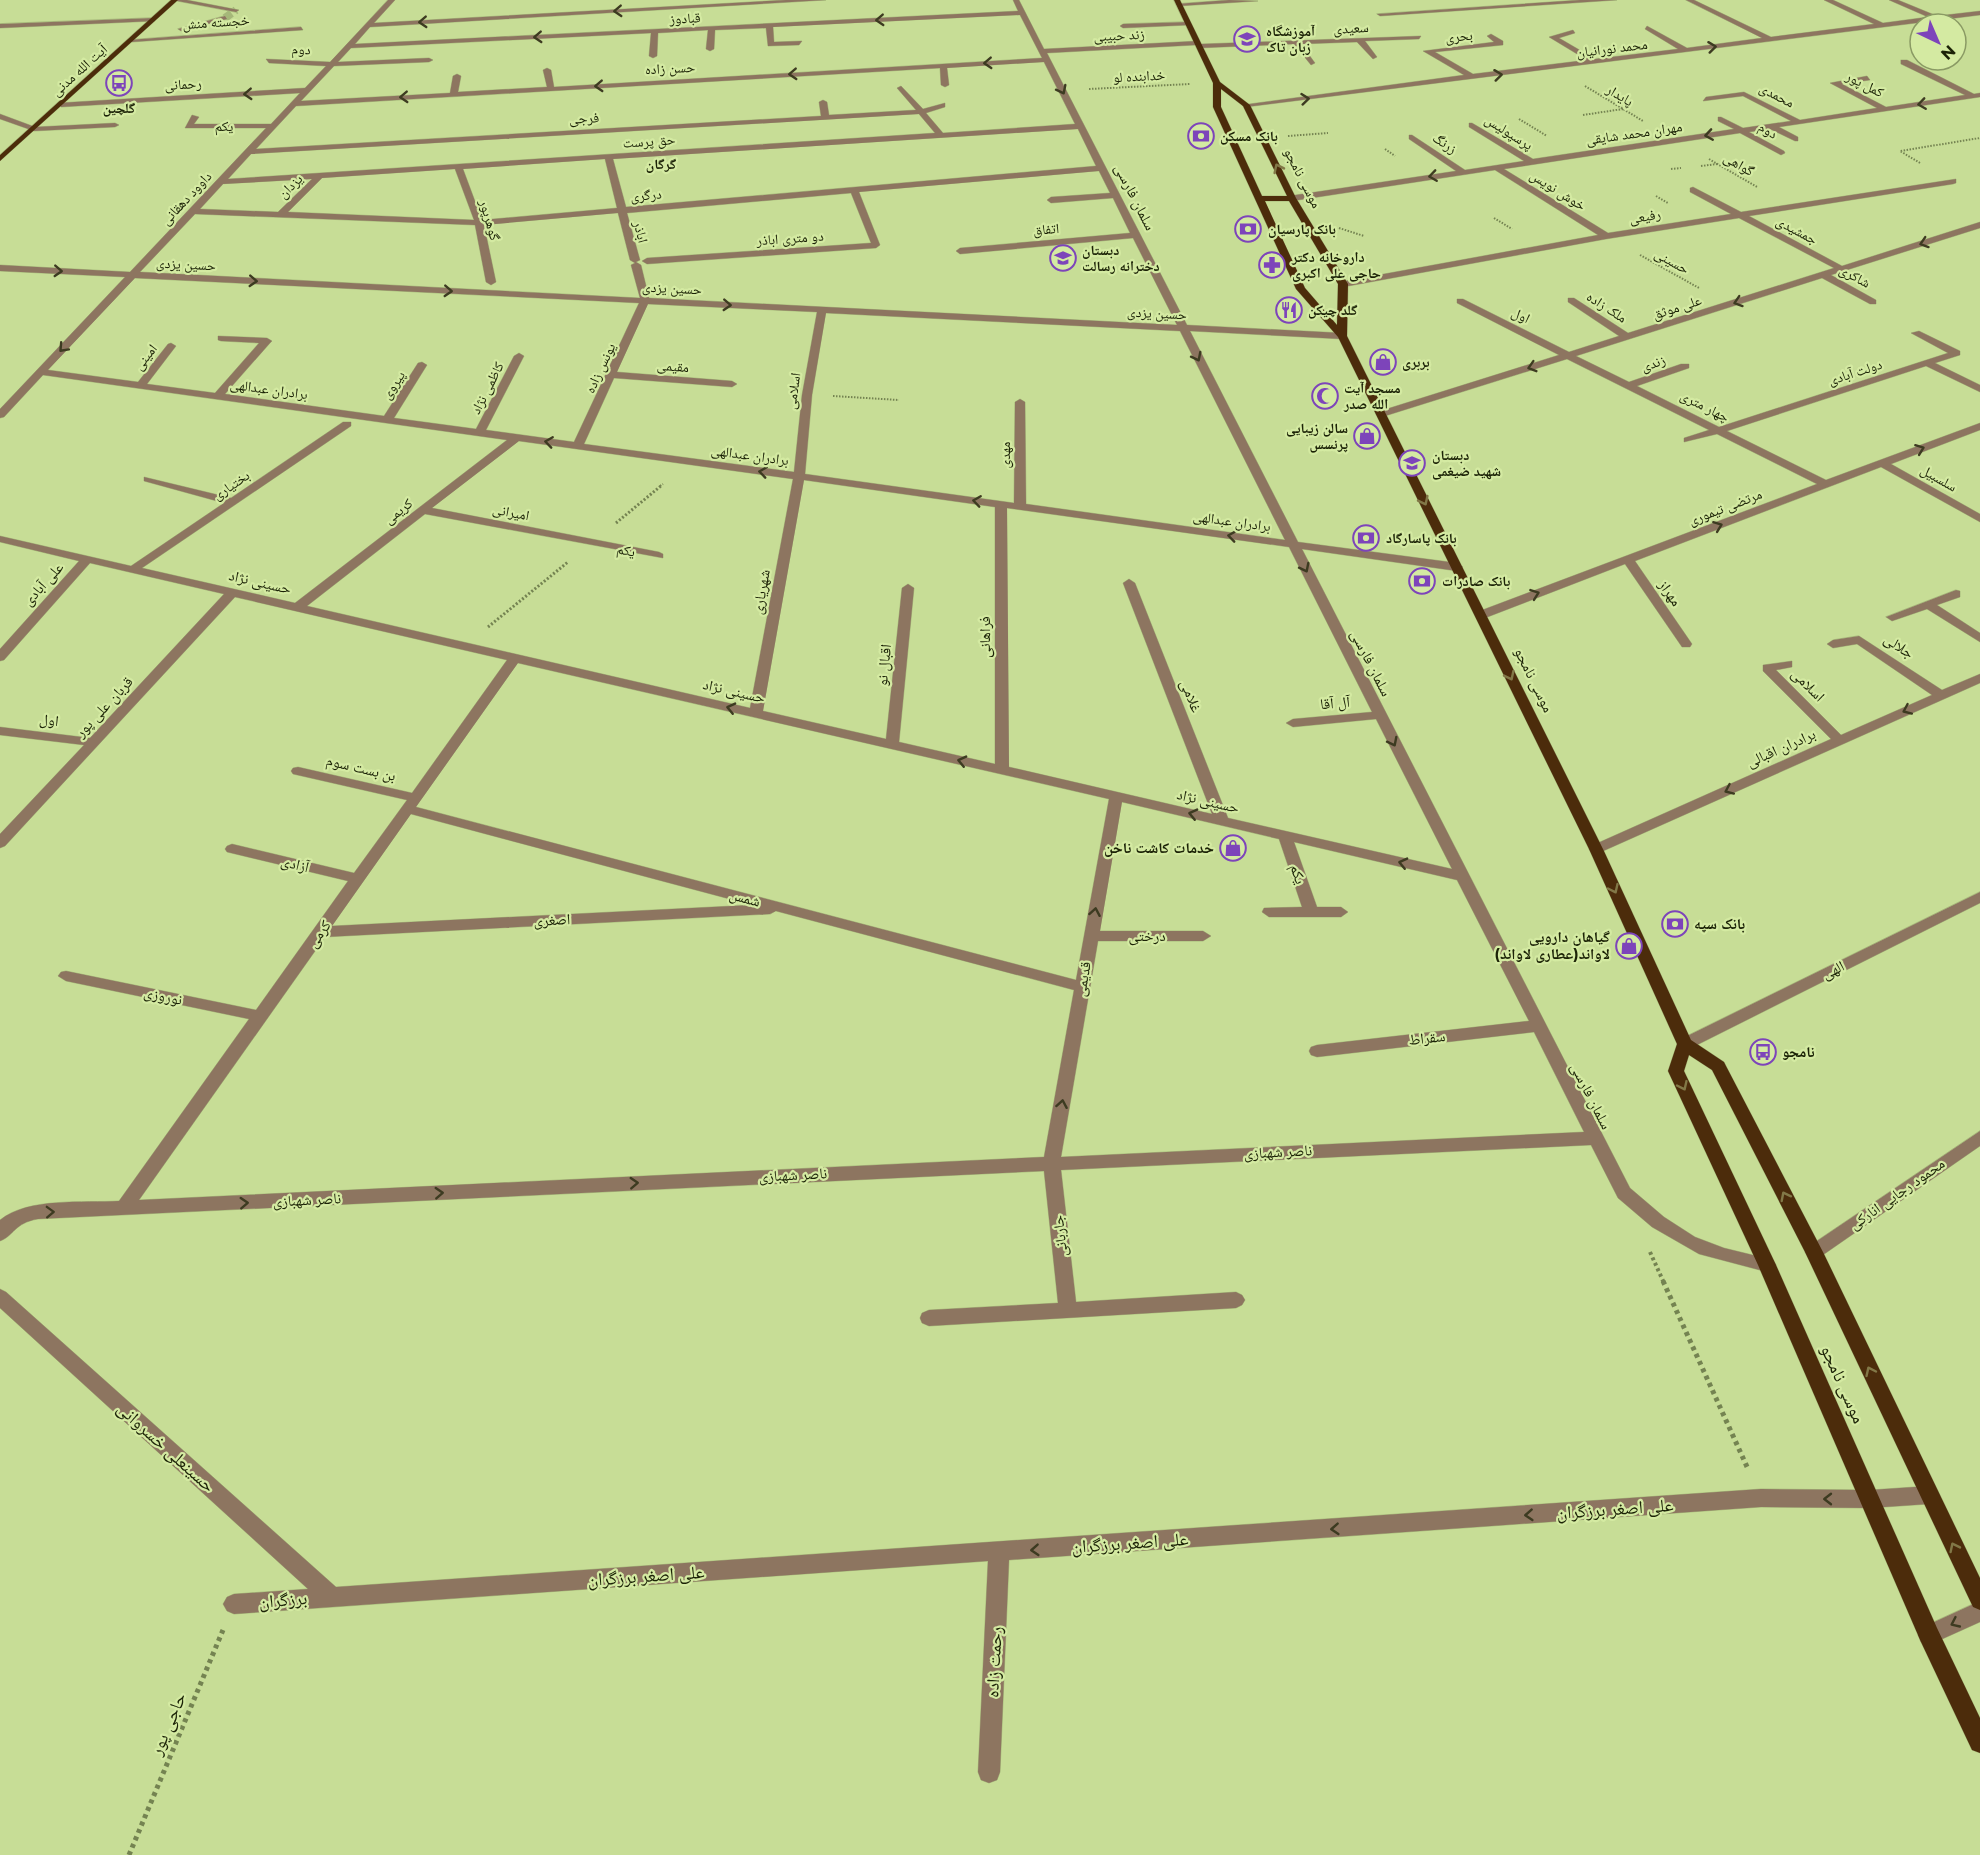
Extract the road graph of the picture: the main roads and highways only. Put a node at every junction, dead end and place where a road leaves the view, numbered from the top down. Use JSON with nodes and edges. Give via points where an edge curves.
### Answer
{"nodes":[{"id":1,"x":175,"y":0,"type":"edge"},
{"id":2,"x":1178,"y":2,"type":"edge"},
{"id":3,"x":1217,"y":83,"type":"junction"},
{"id":4,"x":0,"y":159,"type":"edge"},
{"id":5,"x":1292,"y":198,"type":"junction"},
{"id":6,"x":1260,"y":199,"type":"junction"},
{"id":7,"x":1342,"y":336,"type":"junction"},
{"id":8,"x":1685,"y":1044,"type":"junction"},
{"id":9,"x":1980,"y":1599,"type":"edge"},
{"id":10,"x":1980,"y":1742,"type":"edge"}],
"edges":[{"from":1,"to":4,"type":"main road","name":"آیت الله مدنی"},
{"from":2,"to":3,"type":"main road","name":"موسی نامجو"},
{"from":5,"to":3,"type":"main road","name":"موسی نامجو","one_way":true,"via":[[1246,105]]},
{"from":3,"to":6,"type":"main road","name":"موسی نامجو","via":[[1217,107]]},
{"from":5,"to":6,"type":"main road"},
{"from":5,"to":7,"type":"main road","name":"موسی نامجو","via":[[1342,284]]},
{"from":6,"to":7,"type":"main road","name":"موسی نامجو","via":[[1301,289]]},
{"from":7,"to":8,"type":"main road","name":"موسی نامجو","one_way":true,"via":[[1596,849]]},
{"from":9,"to":8,"type":"main road","name":"موسی نامجو","one_way":true,"via":[[1814,1252],[1718,1066]]},
{"from":8,"to":10,"type":"main road","name":"موسی نامجو","one_way":true,"via":[[1676,1071]]}]}
